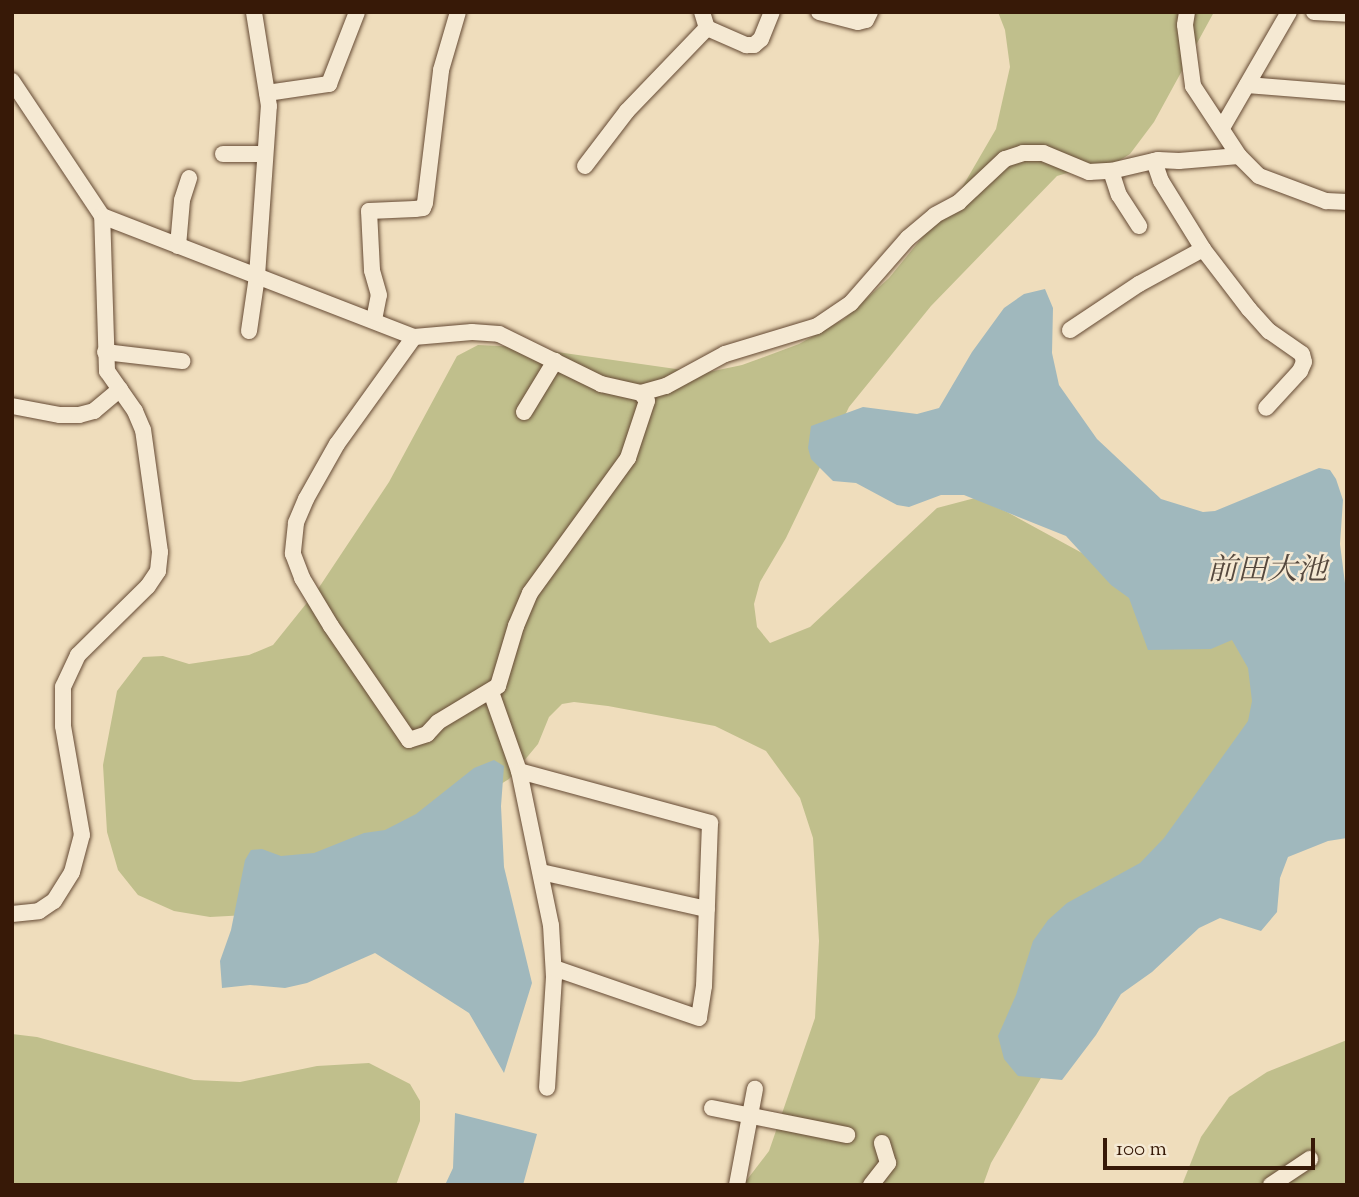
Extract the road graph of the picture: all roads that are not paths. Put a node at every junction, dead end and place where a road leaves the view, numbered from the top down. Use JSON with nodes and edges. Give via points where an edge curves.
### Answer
{"nodes":[{"id":1,"x":254,"y":12,"type":"edge"},
{"id":2,"x":358,"y":12,"type":"edge"},
{"id":3,"x":458,"y":12,"type":"edge"},
{"id":4,"x":772,"y":12,"type":"edge"},
{"id":5,"x":819,"y":12,"type":"edge"},
{"id":6,"x":870,"y":12,"type":"edge"},
{"id":7,"x":1187,"y":12,"type":"edge"},
{"id":8,"x":1289,"y":12,"type":"edge"},
{"id":9,"x":1314,"y":12,"type":"edge"},
{"id":10,"x":1347,"y":14,"type":"edge"},
{"id":11,"x":705,"y":20,"type":"edge"},
{"id":12,"x":12,"y":81,"type":"edge"},
{"id":13,"x":1247,"y":85,"type":"junction"},
{"id":14,"x":267,"y":93,"type":"junction"},
{"id":15,"x":1347,"y":93,"type":"edge"},
{"id":16,"x":1222,"y":128,"type":"junction"},
{"id":17,"x":223,"y":154,"type":"dead end"},
{"id":18,"x":265,"y":154,"type":"junction"},
{"id":19,"x":1239,"y":156,"type":"junction"},
{"id":20,"x":1154,"y":161,"type":"junction"},
{"id":21,"x":585,"y":166,"type":"dead end"},
{"id":22,"x":1111,"y":171,"type":"junction"},
{"id":23,"x":189,"y":178,"type":"dead end"},
{"id":24,"x":1347,"y":202,"type":"edge"},
{"id":25,"x":102,"y":216,"type":"junction"},
{"id":26,"x":1139,"y":226,"type":"dead end"},
{"id":27,"x":178,"y":246,"type":"junction"},
{"id":28,"x":1203,"y":249,"type":"junction"},
{"id":29,"x":257,"y":276,"type":"junction"},
{"id":30,"x":374,"y":320,"type":"junction"},
{"id":31,"x":1070,"y":330,"type":"dead end"},
{"id":32,"x":249,"y":331,"type":"dead end"},
{"id":33,"x":414,"y":337,"type":"junction"},
{"id":34,"x":105,"y":352,"type":"junction"},
{"id":35,"x":182,"y":361,"type":"dead end"},
{"id":36,"x":555,"y":361,"type":"junction"},
{"id":37,"x":120,"y":389,"type":"junction"},
{"id":38,"x":641,"y":393,"type":"junction"},
{"id":39,"x":12,"y":407,"type":"edge"},
{"id":40,"x":1266,"y":408,"type":"dead end"},
{"id":41,"x":524,"y":412,"type":"dead end"},
{"id":42,"x":491,"y":692,"type":"junction"},
{"id":43,"x":519,"y":771,"type":"junction"},
{"id":44,"x":541,"y":872,"type":"junction"},
{"id":45,"x":707,"y":909,"type":"junction"},
{"id":46,"x":12,"y":914,"type":"edge"},
{"id":47,"x":554,"y":968,"type":"junction"},
{"id":48,"x":547,"y":1088,"type":"dead end"},
{"id":49,"x":755,"y":1089,"type":"dead end"},
{"id":50,"x":712,"y":1108,"type":"dead end"},
{"id":51,"x":750,"y":1116,"type":"junction"},
{"id":52,"x":847,"y":1135,"type":"dead end"},
{"id":53,"x":882,"y":1143,"type":"dead end"},
{"id":54,"x":1310,"y":1159,"type":"dead end"},
{"id":55,"x":737,"y":1185,"type":"edge"},
{"id":56,"x":871,"y":1185,"type":"edge"},
{"id":57,"x":1271,"y":1185,"type":"edge"}],
"edges":[{"from":1,"to":14,"type":"street"},
{"from":2,"to":14,"type":"street","via":[[329,84]]},
{"from":3,"to":30,"type":"street","via":[[441,69],[425,204],[415,209],[369,211],[372,270],[379,295]]},
{"from":4,"to":11,"type":"street","via":[[754,45],[746,45]]},
{"from":5,"to":6,"type":"street","via":[[858,22],[866,20]]},
{"from":7,"to":16,"type":"street","via":[[1193,86]]},
{"from":8,"to":13,"type":"street"},
{"from":9,"to":10,"type":"street"},
{"from":11,"to":21,"type":"street"},
{"from":12,"to":25,"type":"street"},
{"from":13,"to":15,"type":"street"},
{"from":13,"to":16,"type":"street"},
{"from":14,"to":18,"type":"street"},
{"from":16,"to":19,"type":"street"},
{"from":17,"to":18,"type":"street"},
{"from":18,"to":29,"type":"street"},
{"from":19,"to":20,"type":"street"},
{"from":19,"to":24,"type":"street","via":[[1259,176],[1326,201]]},
{"from":20,"to":22,"type":"street"},
{"from":20,"to":28,"type":"street","via":[[1161,181]]},
{"from":22,"to":26,"type":"street","via":[[1119,195]]},
{"from":22,"to":38,"type":"street","via":[[1089,172],[1043,153],[1005,159],[959,202],[908,238],[850,303],[817,326],[725,354],[666,386]]},
{"from":23,"to":27,"type":"street"},
{"from":25,"to":27,"type":"street"},
{"from":25,"to":34,"type":"street"},
{"from":27,"to":29,"type":"street"},
{"from":28,"to":31,"type":"street"},
{"from":28,"to":40,"type":"street","via":[[1269,331],[1302,354],[1300,370]]},
{"from":29,"to":30,"type":"street"},
{"from":29,"to":32,"type":"street"},
{"from":30,"to":33,"type":"street"},
{"from":33,"to":36,"type":"street","via":[[499,334]]},
{"from":33,"to":42,"type":"street","via":[[337,444],[306,499],[296,523],[293,554],[330,625],[409,740],[427,734],[438,722]]},
{"from":34,"to":35,"type":"street"},
{"from":34,"to":37,"type":"street","via":[[107,370]]},
{"from":36,"to":38,"type":"street","via":[[601,383]]},
{"from":36,"to":41,"type":"street"},
{"from":37,"to":39,"type":"street","via":[[94,411],[79,415]]},
{"from":37,"to":46,"type":"street","via":[[143,430],[158,571],[78,655],[63,687],[63,726],[82,835],[72,872],[54,901],[39,911]]},
{"from":38,"to":42,"type":"street","via":[[647,401],[628,458],[530,593],[498,686]]},
{"from":42,"to":43,"type":"street"},
{"from":43,"to":44,"type":"street"},
{"from":43,"to":45,"type":"street","via":[[710,823]]},
{"from":44,"to":45,"type":"street"},
{"from":44,"to":47,"type":"street"},
{"from":45,"to":47,"type":"street","via":[[699,1018]]},
{"from":47,"to":48,"type":"street"},
{"from":49,"to":51,"type":"street"},
{"from":50,"to":51,"type":"street"},
{"from":51,"to":52,"type":"street"},
{"from":51,"to":55,"type":"street"},
{"from":53,"to":56,"type":"street","via":[[888,1163]]},
{"from":54,"to":57,"type":"street"}]}
